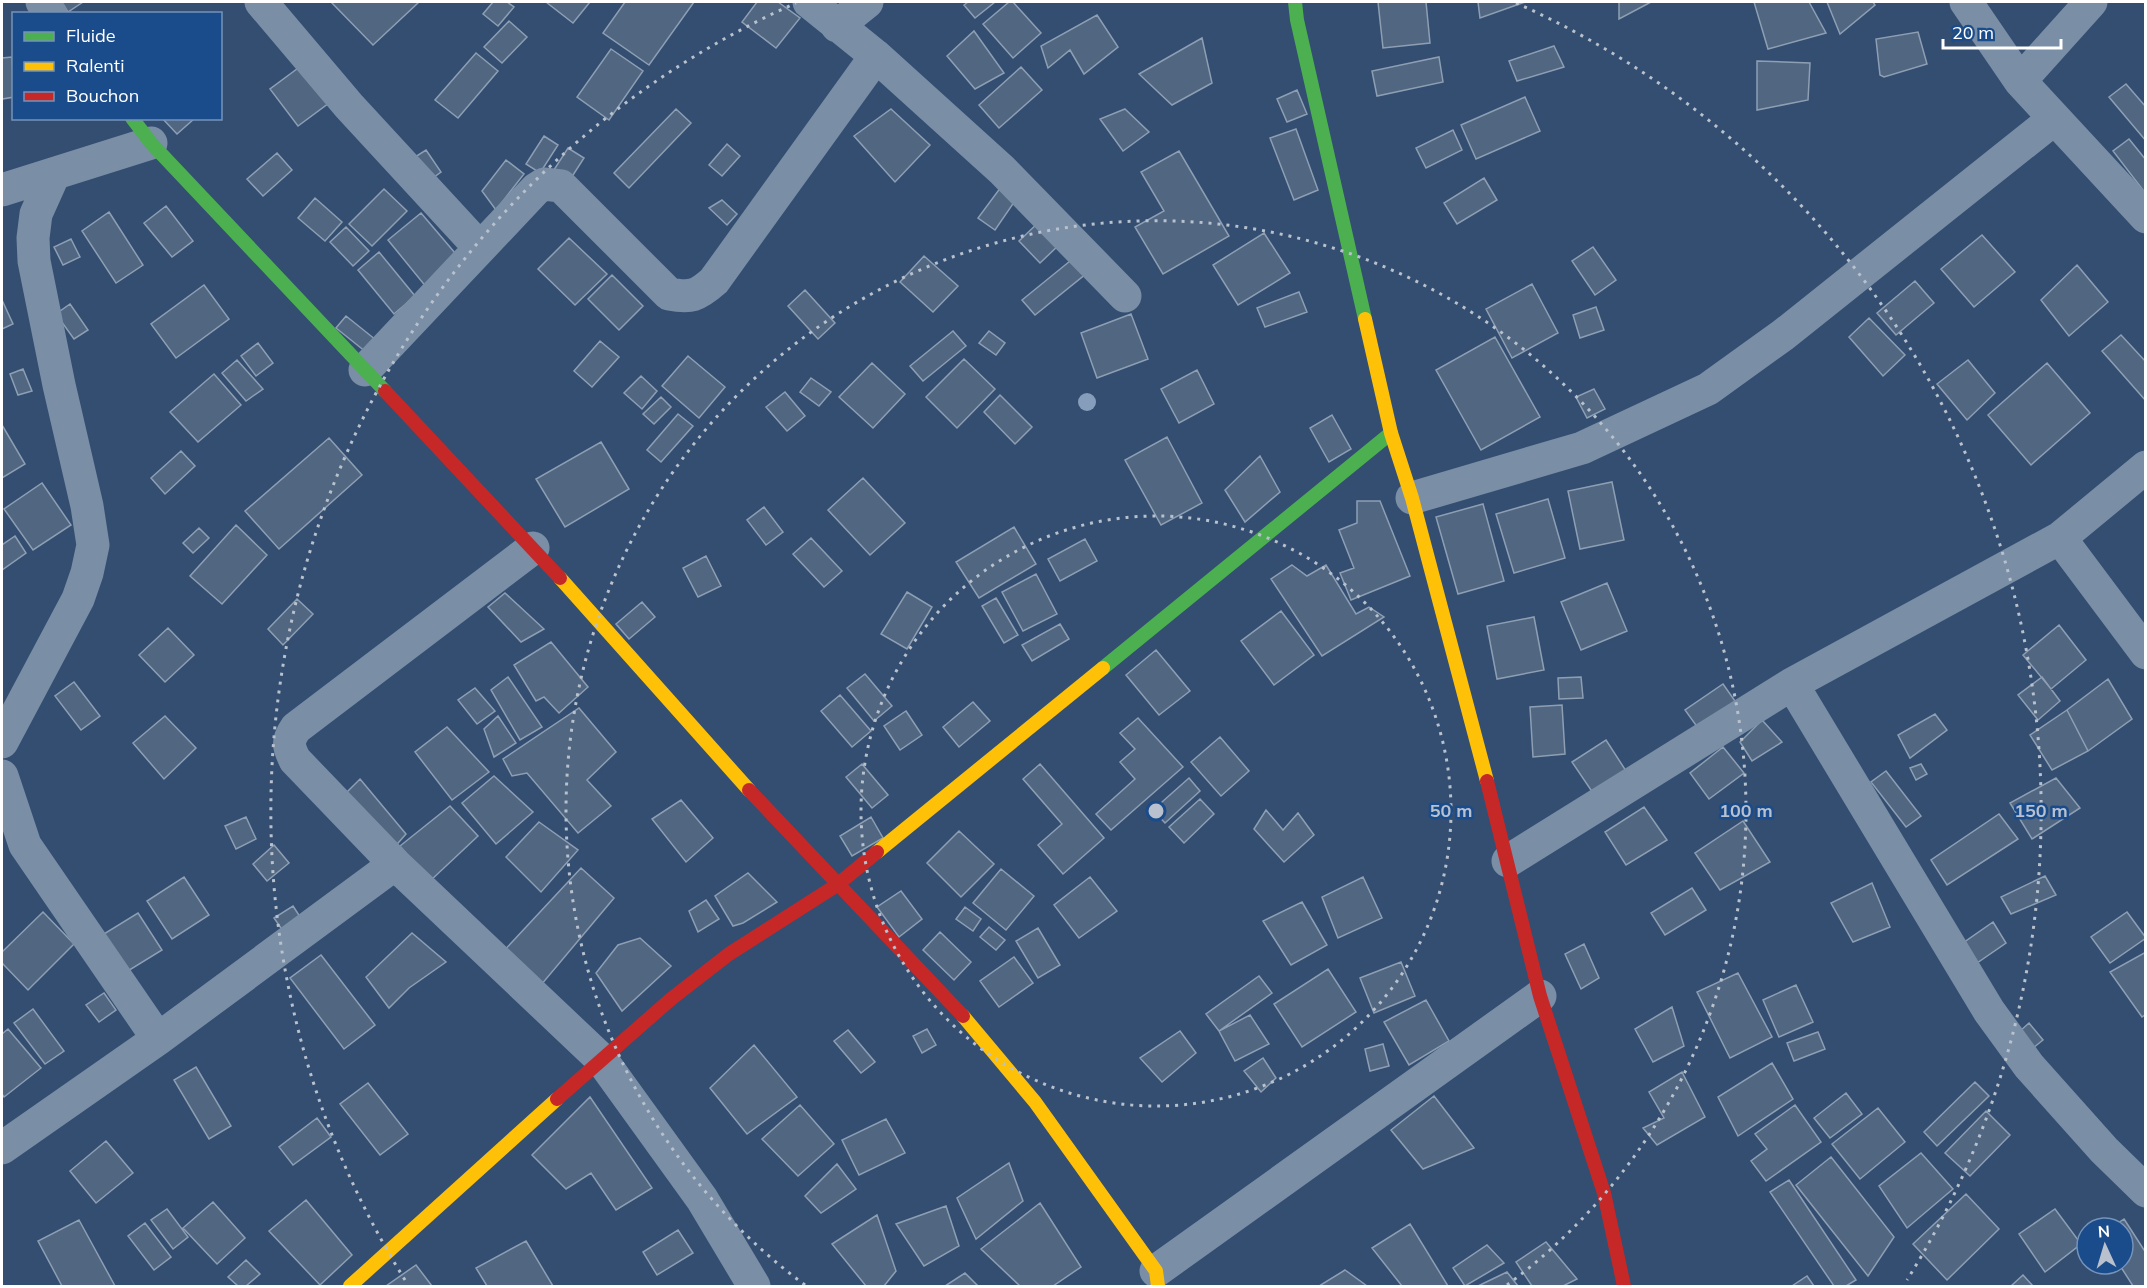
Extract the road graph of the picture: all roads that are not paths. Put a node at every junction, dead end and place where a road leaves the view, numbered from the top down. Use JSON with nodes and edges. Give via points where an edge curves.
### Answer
{"nodes":[{"id":1,"x":261,"y":2,"type":"edge"},
{"id":2,"x":809,"y":2,"type":"edge"},
{"id":3,"x":867,"y":2,"type":"edge"},
{"id":4,"x":1295,"y":2,"type":"edge"},
{"id":5,"x":1966,"y":2,"type":"edge"},
{"id":6,"x":2091,"y":2,"type":"edge"},
{"id":7,"x":837,"y":26,"type":"junction"},
{"id":8,"x":876,"y":56,"type":"junction"},
{"id":9,"x":2020,"y":81,"type":"junction"},
{"id":10,"x":2054,"y":119,"type":"junction"},
{"id":11,"x":141,"y":131,"type":"edge"},
{"id":12,"x":54,"y":174,"type":"junction"},
{"id":13,"x":2,"y":190,"type":"edge"},
{"id":14,"x":2145,"y":217,"type":"edge"},
{"id":15,"x":480,"y":248,"type":"junction"},
{"id":16,"x":1125,"y":296,"type":"dead end"},
{"id":17,"x":365,"y":370,"type":"junction"},
{"id":18,"x":1391,"y":433,"type":"junction"},
{"id":19,"x":2145,"y":467,"type":"edge"},
{"id":20,"x":1412,"y":498,"type":"junction"},
{"id":21,"x":2060,"y":538,"type":"junction"},
{"id":22,"x":533,"y":548,"type":"junction"},
{"id":23,"x":2145,"y":653,"type":"edge"},
{"id":24,"x":1792,"y":684,"type":"junction"},
{"id":25,"x":2,"y":742,"type":"edge"},
{"id":26,"x":2,"y":776,"type":"edge"},
{"id":27,"x":1508,"y":861,"type":"junction"},
{"id":28,"x":395,"y":864,"type":"junction"},
{"id":29,"x":837,"y":885,"type":"junction"},
{"id":30,"x":1540,"y":996,"type":"junction"},
{"id":31,"x":158,"y":1039,"type":"junction"},
{"id":32,"x":601,"y":1059,"type":"junction"},
{"id":33,"x":2,"y":1148,"type":"edge"},
{"id":34,"x":2145,"y":1191,"type":"edge"},
{"id":35,"x":1157,"y":1279,"type":"edge"},
{"id":36,"x":350,"y":1287,"type":"edge"},
{"id":37,"x":754,"y":1287,"type":"edge"},
{"id":38,"x":1624,"y":1287,"type":"edge"}],
"edges":[{"from":1,"to":15,"type":"street","via":[[349,106]]},
{"from":2,"to":7,"type":"street"},
{"from":3,"to":7,"type":"street"},
{"from":4,"to":18,"type":"street"},
{"from":5,"to":9,"type":"street"},
{"from":6,"to":9,"type":"street"},
{"from":7,"to":8,"type":"street"},
{"from":8,"to":15,"type":"street","via":[[714,281],[700,293],[685,297],[669,294],[561,186],[551,183],[536,189]]},
{"from":8,"to":16,"type":"street","via":[[1002,170]]},
{"from":9,"to":10,"type":"street"},
{"from":10,"to":14,"type":"street"},
{"from":10,"to":20,"type":"street","via":[[1783,336],[1708,389],[1582,448]]},
{"from":11,"to":12,"type":"street"},
{"from":11,"to":17,"type":"street"},
{"from":12,"to":13,"type":"street"},
{"from":12,"to":25,"type":"street","via":[[36,214],[34,261],[93,545],[78,599]]},
{"from":15,"to":17,"type":"street"},
{"from":17,"to":22,"type":"street"},
{"from":18,"to":20,"type":"street"},
{"from":18,"to":29,"type":"street"},
{"from":19,"to":21,"type":"street"},
{"from":20,"to":27,"type":"street"},
{"from":21,"to":23,"type":"street"},
{"from":21,"to":24,"type":"street"},
{"from":22,"to":28,"type":"street","via":[[296,728],[289,738],[295,760]]},
{"from":22,"to":29,"type":"street"},
{"from":24,"to":27,"type":"street"},
{"from":24,"to":34,"type":"street","via":[[1989,1011],[2029,1066]]},
{"from":26,"to":31,"type":"street","via":[[25,845]]},
{"from":27,"to":30,"type":"street"},
{"from":28,"to":31,"type":"street"},
{"from":28,"to":32,"type":"street"},
{"from":29,"to":32,"type":"street","via":[[729,954]]},
{"from":29,"to":35,"type":"street","via":[[959,1011],[1035,1102]]},
{"from":30,"to":35,"type":"street"},
{"from":30,"to":38,"type":"street","via":[[1604,1193]]},
{"from":31,"to":33,"type":"street"},
{"from":32,"to":36,"type":"street"},
{"from":32,"to":37,"type":"street","via":[[702,1199]]}]}
